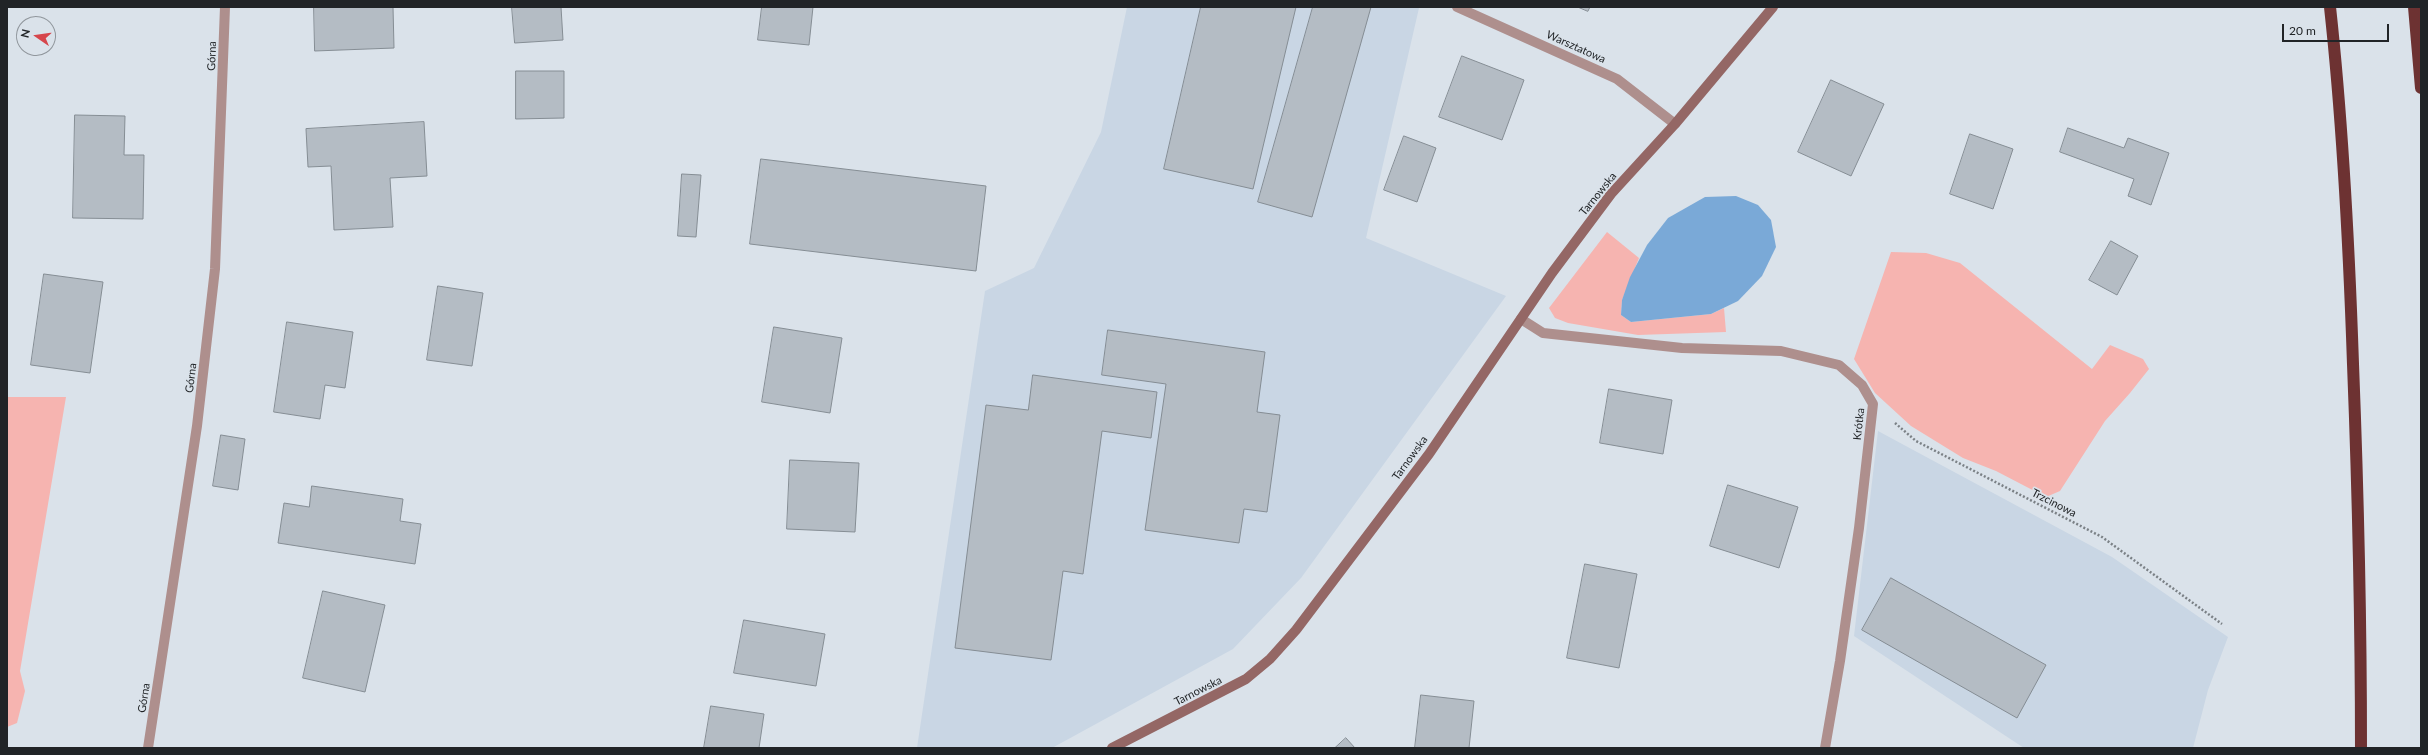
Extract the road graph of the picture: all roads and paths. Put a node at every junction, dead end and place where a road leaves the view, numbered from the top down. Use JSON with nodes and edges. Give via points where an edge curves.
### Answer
{"nodes":[{"id":1,"x":225,"y":7,"type":"edge"},
{"id":2,"x":1457,"y":7,"type":"edge"},
{"id":3,"x":1774,"y":7,"type":"edge"},
{"id":4,"x":2330,"y":7,"type":"edge"},
{"id":5,"x":2414,"y":7,"type":"edge"},
{"id":6,"x":2421,"y":88,"type":"edge"},
{"id":7,"x":1675,"y":124,"type":"junction"},
{"id":8,"x":1521,"y":319,"type":"junction"},
{"id":9,"x":1873,"y":404,"type":"junction"},
{"id":10,"x":2222,"y":624,"type":"dead end"},
{"id":11,"x":148,"y":748,"type":"edge"},
{"id":12,"x":1112,"y":748,"type":"edge"},
{"id":13,"x":1824,"y":748,"type":"edge"},
{"id":14,"x":2360,"y":748,"type":"edge"}],
"edges":[{"from":1,"to":11,"type":"street","name":"Górna","via":[[215,268],[197,426]]},
{"from":2,"to":7,"type":"street","name":"Warsztatowa","via":[[1617,79]]},
{"from":3,"to":7,"type":"street","name":"Tarnowska"},
{"from":4,"to":14,"type":"highway","via":[[2341,112],[2352,330],[2360,571]]},
{"from":5,"to":6,"type":"highway"},
{"from":7,"to":8,"type":"street","name":"Tarnowska","via":[[1612,194],[1552,272]]},
{"from":8,"to":9,"type":"street","name":"Krótka","via":[[1543,333],[1682,348],[1781,351],[1840,365],[1862,385]]},
{"from":8,"to":12,"type":"street","name":"Tarnowska","via":[[1429,454],[1315,606],[1270,659],[1246,679],[1215,697]]},
{"from":9,"to":10,"type":"path","name":"Trzcinowa","via":[[1916,441],[2102,536]]},
{"from":9,"to":13,"type":"street","name":"Krótka","via":[[1859,528],[1840,661]]}]}
